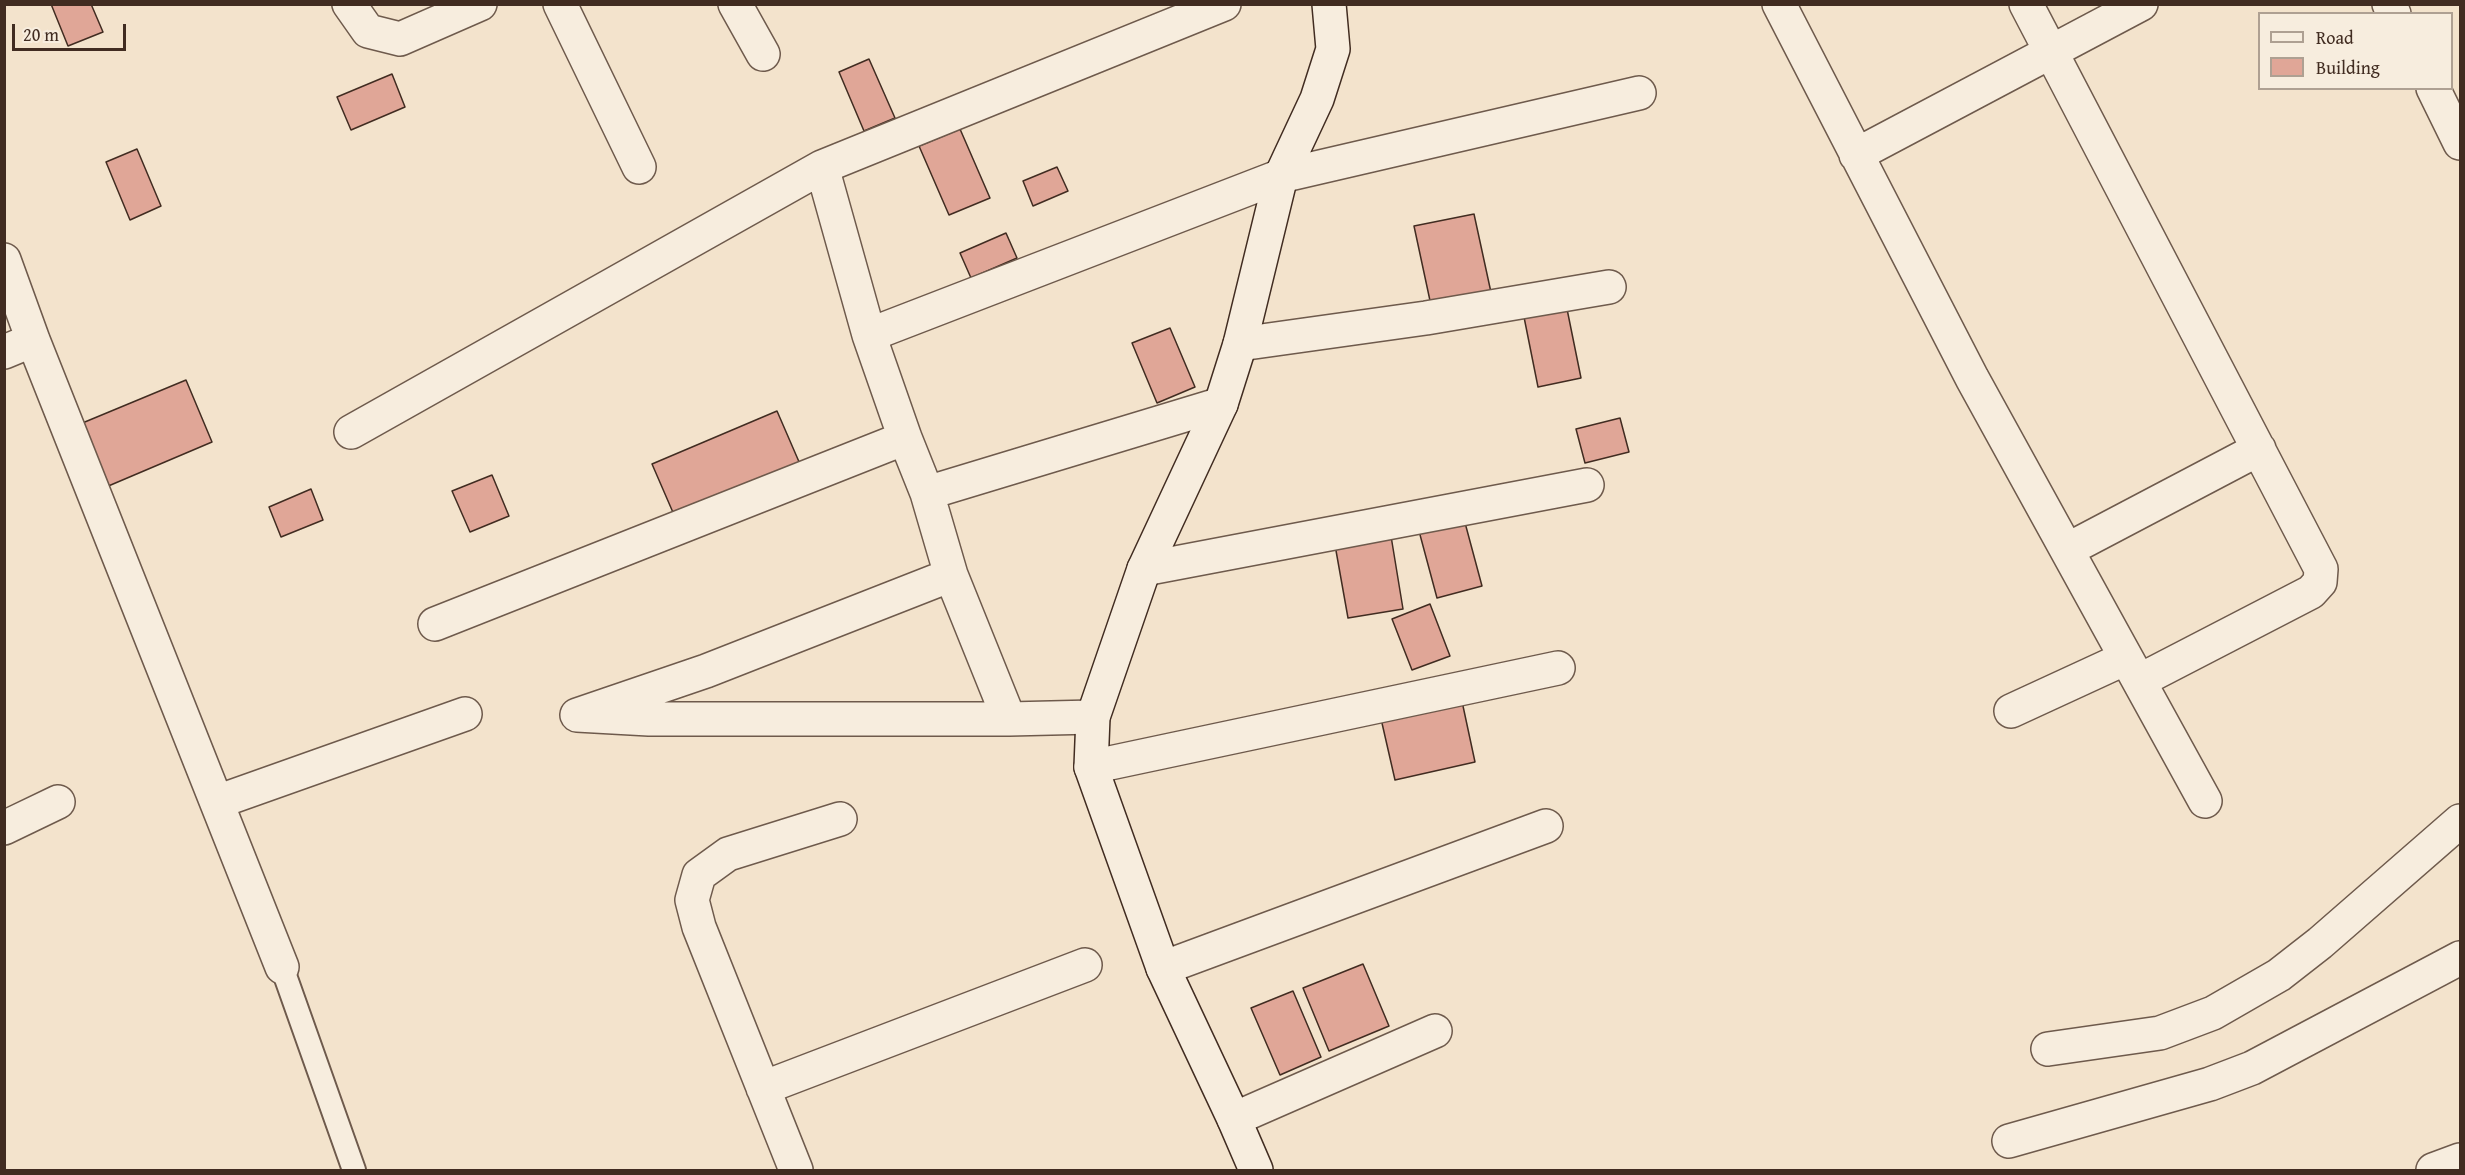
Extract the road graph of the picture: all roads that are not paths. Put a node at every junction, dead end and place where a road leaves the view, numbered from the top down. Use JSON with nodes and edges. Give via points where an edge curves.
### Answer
{"nodes":[{"id":1,"x":349,"y":4,"type":"edge"},
{"id":2,"x":480,"y":4,"type":"edge"},
{"id":3,"x":560,"y":4,"type":"edge"},
{"id":4,"x":735,"y":4,"type":"edge"},
{"id":5,"x":1224,"y":4,"type":"edge"},
{"id":6,"x":1329,"y":4,"type":"edge"},
{"id":7,"x":1779,"y":4,"type":"edge"},
{"id":8,"x":2026,"y":4,"type":"edge"},
{"id":9,"x":2141,"y":4,"type":"edge"},
{"id":10,"x":2049,"y":51,"type":"junction"},
{"id":11,"x":763,"y":54,"type":"dead end"},
{"id":12,"x":2434,"y":90,"type":"edge"},
{"id":13,"x":1639,"y":93,"type":"dead end"},
{"id":14,"x":2460,"y":142,"type":"edge"},
{"id":15,"x":1856,"y":155,"type":"junction"},
{"id":16,"x":639,"y":167,"type":"dead end"},
{"id":17,"x":822,"y":167,"type":"junction"},
{"id":18,"x":1281,"y":176,"type":"junction"},
{"id":19,"x":4,"y":260,"type":"edge"},
{"id":20,"x":1609,"y":287,"type":"dead end"},
{"id":21,"x":869,"y":335,"type":"junction"},
{"id":22,"x":1240,"y":344,"type":"junction"},
{"id":23,"x":19,"y":346,"type":"edge"},
{"id":24,"x":1221,"y":404,"type":"junction"},
{"id":25,"x":351,"y":432,"type":"dead end"},
{"id":26,"x":905,"y":438,"type":"junction"},
{"id":27,"x":2259,"y":449,"type":"junction"},
{"id":28,"x":1587,"y":484,"type":"dead end"},
{"id":29,"x":927,"y":493,"type":"junction"},
{"id":30,"x":2067,"y":550,"type":"junction"},
{"id":31,"x":1144,"y":569,"type":"junction"},
{"id":32,"x":951,"y":575,"type":"junction"},
{"id":33,"x":435,"y":624,"type":"dead end"},
{"id":34,"x":1558,"y":668,"type":"dead end"},
{"id":35,"x":2133,"y":669,"type":"junction"},
{"id":36,"x":2011,"y":711,"type":"dead end"},
{"id":37,"x":465,"y":714,"type":"dead end"},
{"id":38,"x":1094,"y":717,"type":"junction"},
{"id":39,"x":1009,"y":719,"type":"junction"},
{"id":40,"x":1091,"y":767,"type":"junction"},
{"id":41,"x":2205,"y":801,"type":"dead end"},
{"id":42,"x":58,"y":802,"type":"dead end"},
{"id":43,"x":217,"y":802,"type":"junction"},
{"id":44,"x":840,"y":819,"type":"dead end"},
{"id":45,"x":2460,"y":821,"type":"edge"},
{"id":46,"x":1546,"y":826,"type":"dead end"},
{"id":47,"x":4,"y":828,"type":"edge"},
{"id":48,"x":2460,"y":958,"type":"edge"},
{"id":49,"x":1085,"y":965,"type":"dead end"},
{"id":50,"x":282,"y":966,"type":"joint"},
{"id":51,"x":1163,"y":968,"type":"junction"},
{"id":52,"x":1435,"y":1030,"type":"dead end"},
{"id":53,"x":2048,"y":1049,"type":"dead end"},
{"id":54,"x":763,"y":1088,"type":"junction"},
{"id":55,"x":1234,"y":1119,"type":"junction"},
{"id":56,"x":2009,"y":1141,"type":"dead end"},
{"id":57,"x":2460,"y":1160,"type":"edge"},
{"id":58,"x":354,"y":1170,"type":"edge"},
{"id":59,"x":796,"y":1170,"type":"edge"},
{"id":60,"x":1256,"y":1170,"type":"edge"},
{"id":61,"x":2433,"y":1170,"type":"edge"}],
"edges":[{"from":1,"to":2,"type":"street","via":[[368,31],[400,39]]},
{"from":3,"to":16,"type":"street"},
{"from":4,"to":11,"type":"street"},
{"from":5,"to":17,"type":"street"},
{"from":6,"to":18,"type":"street","via":[[1333,49],[1317,99]]},
{"from":7,"to":15,"type":"street"},
{"from":8,"to":10,"type":"street"},
{"from":9,"to":10,"type":"street"},
{"from":10,"to":15,"type":"street"},
{"from":10,"to":27,"type":"street"},
{"from":12,"to":14,"type":"street"},
{"from":13,"to":18,"type":"street"},
{"from":15,"to":30,"type":"street"},
{"from":17,"to":21,"type":"street"},
{"from":17,"to":25,"type":"street"},
{"from":18,"to":21,"type":"street"},
{"from":18,"to":22,"type":"street"},
{"from":19,"to":23,"type":"street"},
{"from":20,"to":22,"type":"street"},
{"from":21,"to":26,"type":"street"},
{"from":22,"to":24,"type":"street"},
{"from":23,"to":43,"type":"street"},
{"from":24,"to":29,"type":"street"},
{"from":24,"to":31,"type":"street"},
{"from":26,"to":29,"type":"street"},
{"from":26,"to":33,"type":"street"},
{"from":27,"to":30,"type":"street"},
{"from":27,"to":35,"type":"street","via":[[2315,555],[2321,569],[2320,582],[2311,592]]},
{"from":28,"to":31,"type":"street"},
{"from":29,"to":32,"type":"street"},
{"from":30,"to":35,"type":"street"},
{"from":31,"to":38,"type":"street"},
{"from":32,"to":39,"type":"street"},
{"from":32,"to":39,"type":"street","via":[[706,671],[578,715],[649,719]]},
{"from":34,"to":40,"type":"street"},
{"from":35,"to":36,"type":"street"},
{"from":35,"to":41,"type":"street"},
{"from":37,"to":43,"type":"street"},
{"from":38,"to":39,"type":"street"},
{"from":38,"to":40,"type":"street"},
{"from":40,"to":51,"type":"street"},
{"from":42,"to":47,"type":"street"},
{"from":43,"to":50,"type":"street"},
{"from":44,"to":54,"type":"street","via":[[728,854],[699,875],[692,900],[699,927]]},
{"from":45,"to":53,"type":"street","via":[[2312,950],[2279,975],[2213,1013],[2160,1033]]},
{"from":46,"to":51,"type":"street"},
{"from":48,"to":56,"type":"street","via":[[2252,1068],[2210,1084]]},
{"from":49,"to":54,"type":"street"},
{"from":50,"to":58,"type":"lane"},
{"from":51,"to":55,"type":"street"},
{"from":52,"to":55,"type":"street"},
{"from":54,"to":59,"type":"street"},
{"from":55,"to":60,"type":"street"},
{"from":57,"to":61,"type":"street"}]}
